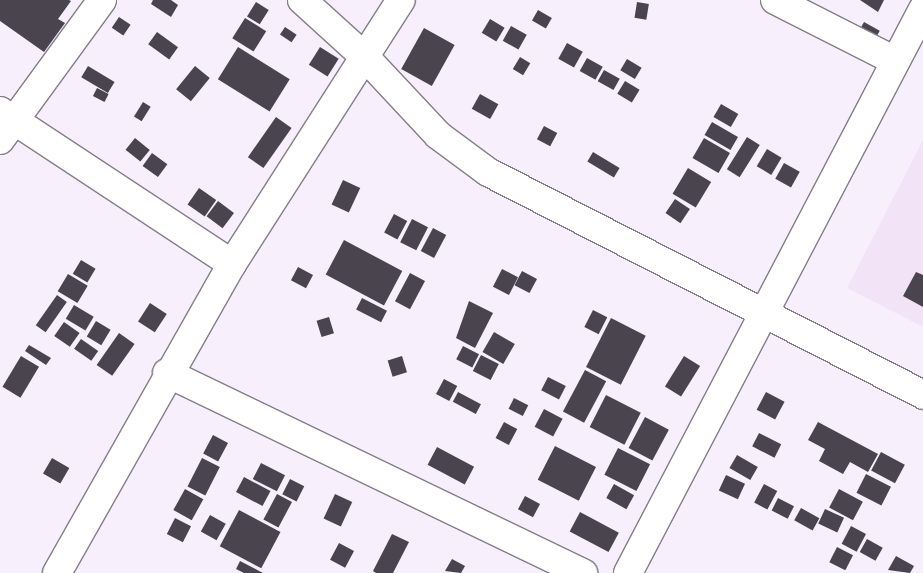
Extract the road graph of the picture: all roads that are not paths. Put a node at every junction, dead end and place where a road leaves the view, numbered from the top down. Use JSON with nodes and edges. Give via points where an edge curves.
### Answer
{"nodes":[{"id":1,"x":102,"y":0,"type":"edge"},
{"id":2,"x":302,"y":0,"type":"edge"},
{"id":3,"x":401,"y":0,"type":"edge"},
{"id":4,"x":775,"y":0,"type":"edge"},
{"id":5,"x":923,"y":9,"type":"edge"},
{"id":6,"x":366,"y":58,"type":"junction"},
{"id":7,"x":895,"y":61,"type":"junction"},
{"id":8,"x":4,"y":124,"type":"edge"},
{"id":9,"x":232,"y":264,"type":"junction"},
{"id":10,"x":762,"y":312,"type":"junction"},
{"id":11,"x":167,"y":373,"type":"junction"},
{"id":12,"x":923,"y":395,"type":"edge"},
{"id":13,"x":57,"y":573,"type":"edge"},
{"id":14,"x":583,"y":573,"type":"edge"},
{"id":15,"x":628,"y":573,"type":"edge"}],
"edges":[{"from":1,"to":8,"type":"street"},
{"from":2,"to":6,"type":"street"},
{"from":3,"to":6,"type":"street"},
{"from":4,"to":7,"type":"street"},
{"from":5,"to":7,"type":"street"},
{"from":6,"to":9,"type":"street"},
{"from":6,"to":10,"type":"street","via":[[438,135],[488,172]]},
{"from":7,"to":10,"type":"street"},
{"from":8,"to":9,"type":"street"},
{"from":9,"to":11,"type":"street"},
{"from":10,"to":12,"type":"street"},
{"from":10,"to":15,"type":"street"},
{"from":11,"to":13,"type":"street"},
{"from":11,"to":14,"type":"street"}]}
